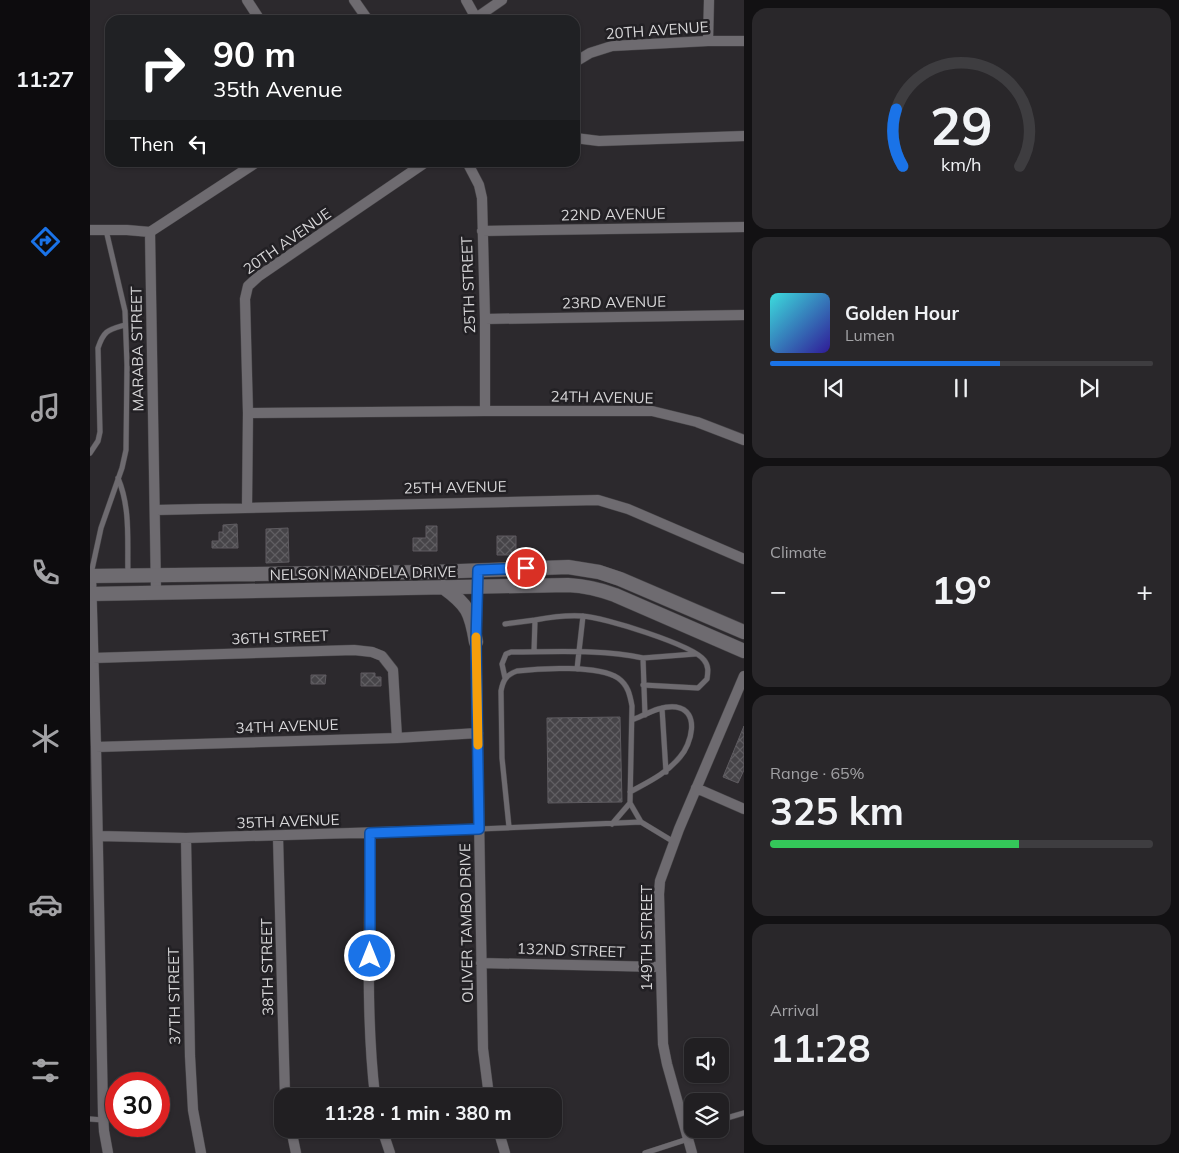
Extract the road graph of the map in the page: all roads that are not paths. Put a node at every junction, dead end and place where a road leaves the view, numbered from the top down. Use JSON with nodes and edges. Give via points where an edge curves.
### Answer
{"nodes":[{"id":1,"x":247,"y":0,"type":"edge"},
{"id":2,"x":354,"y":0,"type":"edge"},
{"id":3,"x":466,"y":0,"type":"edge"},
{"id":4,"x":502,"y":0,"type":"edge"},
{"id":5,"x":709,"y":0,"type":"edge"},
{"id":6,"x":257,"y":15,"type":"edge"},
{"id":7,"x":364,"y":15,"type":"edge"},
{"id":8,"x":472,"y":15,"type":"edge"},
{"id":9,"x":480,"y":15,"type":"edge"},
{"id":10,"x":708,"y":41,"type":"junction"},
{"id":11,"x":744,"y":41,"type":"edge"},
{"id":12,"x":580,"y":59,"type":"edge"},
{"id":13,"x":744,"y":136,"type":"edge"},
{"id":14,"x":580,"y":139,"type":"edge"},
{"id":15,"x":249,"y":167,"type":"edge"},
{"id":16,"x":419,"y":167,"type":"edge"},
{"id":17,"x":470,"y":167,"type":"edge"},
{"id":18,"x":744,"y":227,"type":"edge"},
{"id":19,"x":106,"y":229,"type":"junction"},
{"id":20,"x":90,"y":230,"type":"edge"},
{"id":21,"x":482,"y":231,"type":"junction"},
{"id":22,"x":150,"y":232,"type":"junction"},
{"id":23,"x":744,"y":315,"type":"edge"},
{"id":24,"x":485,"y":319,"type":"junction"},
{"id":25,"x":126,"y":325,"type":"junction"},
{"id":26,"x":485,"y":411,"type":"junction"},
{"id":27,"x":248,"y":414,"type":"junction"},
{"id":28,"x":744,"y":440,"type":"edge"},
{"id":29,"x":90,"y":453,"type":"edge"},
{"id":30,"x":118,"y":478,"type":"junction"},
{"id":31,"x":247,"y":507,"type":"junction"},
{"id":32,"x":156,"y":510,"type":"junction"},
{"id":33,"x":744,"y":559,"type":"edge"},
{"id":34,"x":478,"y":570,"type":"junction"},
{"id":35,"x":156,"y":575,"type":"junction"},
{"id":36,"x":90,"y":576,"type":"edge"},
{"id":37,"x":128,"y":576,"type":"junction"},
{"id":38,"x":443,"y":587,"type":"junction"},
{"id":39,"x":477,"y":587,"type":"junction"},
{"id":40,"x":156,"y":592,"type":"junction"},
{"id":41,"x":90,"y":594,"type":"edge"},
{"id":42,"x":582,"y":616,"type":"junction"},
{"id":43,"x":536,"y":620,"type":"junction"},
{"id":44,"x":505,"y":624,"type":"dead end"},
{"id":45,"x":744,"y":632,"type":"edge"},
{"id":46,"x":476,"y":642,"type":"junction"},
{"id":47,"x":580,"y":651,"type":"junction"},
{"id":48,"x":744,"y":651,"type":"edge"},
{"id":49,"x":534,"y":652,"type":"junction"},
{"id":50,"x":698,"y":654,"type":"junction"},
{"id":51,"x":93,"y":658,"type":"junction"},
{"id":52,"x":643,"y":658,"type":"junction"},
{"id":53,"x":577,"y":669,"type":"junction"},
{"id":54,"x":744,"y":676,"type":"edge"},
{"id":55,"x":505,"y":678,"type":"junction"},
{"id":56,"x":643,"y":685,"type":"junction"},
{"id":57,"x":662,"y":708,"type":"junction"},
{"id":58,"x":645,"y":714,"type":"junction"},
{"id":59,"x":632,"y":720,"type":"junction"},
{"id":60,"x":478,"y":734,"type":"junction"},
{"id":61,"x":396,"y":738,"type":"junction"},
{"id":62,"x":96,"y":747,"type":"junction"},
{"id":63,"x":666,"y":772,"type":"junction"},
{"id":64,"x":696,"y":788,"type":"junction"},
{"id":65,"x":630,"y":792,"type":"junction"},
{"id":66,"x":630,"y":803,"type":"junction"},
{"id":67,"x":744,"y":809,"type":"edge"},
{"id":68,"x":641,"y":822,"type":"junction"},
{"id":69,"x":612,"y":824,"type":"junction"},
{"id":70,"x":509,"y":827,"type":"junction"},
{"id":71,"x":479,"y":829,"type":"junction"},
{"id":72,"x":370,"y":833,"type":"junction"},
{"id":73,"x":98,"y":836,"type":"junction"},
{"id":74,"x":278,"y":836,"type":"junction"},
{"id":75,"x":186,"y":838,"type":"junction"},
{"id":76,"x":674,"y":842,"type":"junction"},
{"id":77,"x":481,"y":962,"type":"junction"},
{"id":78,"x":660,"y":967,"type":"junction"},
{"id":79,"x":285,"y":1088,"type":"edge"},
{"id":80,"x":374,"y":1088,"type":"edge"},
{"id":81,"x":488,"y":1088,"type":"edge"},
{"id":82,"x":744,"y":1113,"type":"edge"},
{"id":83,"x":684,"y":1116,"type":"edge"},
{"id":84,"x":729,"y":1117,"type":"edge"},
{"id":85,"x":90,"y":1119,"type":"edge"},
{"id":86,"x":104,"y":1120,"type":"junction"},
{"id":87,"x":684,"y":1134,"type":"edge"},
{"id":88,"x":292,"y":1138,"type":"edge"},
{"id":89,"x":385,"y":1138,"type":"edge"},
{"id":90,"x":501,"y":1138,"type":"edge"},
{"id":91,"x":690,"y":1138,"type":"edge"},
{"id":92,"x":108,"y":1153,"type":"edge"},
{"id":93,"x":200,"y":1153,"type":"edge"},
{"id":94,"x":296,"y":1153,"type":"edge"},
{"id":95,"x":390,"y":1153,"type":"edge"},
{"id":96,"x":505,"y":1153,"type":"edge"},
{"id":97,"x":645,"y":1153,"type":"edge"},
{"id":98,"x":692,"y":1153,"type":"edge"}],
"edges":[{"from":1,"to":6,"type":"street"},
{"from":2,"to":7,"type":"street"},
{"from":3,"to":8,"type":"street"},
{"from":4,"to":9,"type":"street"},
{"from":5,"to":10,"type":"street"},
{"from":10,"to":11,"type":"street","name":"20TH AVENUE"},
{"from":10,"to":12,"type":"street","name":"20TH AVENUE","via":[[612,46]]},
{"from":13,"to":14,"type":"street","via":[[600,141]]},
{"from":15,"to":22,"type":"street"},
{"from":16,"to":27,"type":"street","name":"20TH AVENUE","via":[[248,286],[245,299]]},
{"from":17,"to":21,"type":"street","name":"25TH STREET","via":[[482,198]]},
{"from":18,"to":21,"type":"street","name":"22ND AVENUE"},
{"from":19,"to":20,"type":"street"},
{"from":19,"to":22,"type":"street"},
{"from":19,"to":25,"type":"lane"},
{"from":21,"to":24,"type":"street","name":"25TH STREET"},
{"from":22,"to":32,"type":"street","name":"MARABA STREET"},
{"from":23,"to":24,"type":"street","name":"23RD AVENUE"},
{"from":24,"to":26,"type":"street","name":"25TH STREET"},
{"from":25,"to":29,"type":"lane","via":[[108,330],[98,348],[100,437]]},
{"from":25,"to":30,"type":"lane","via":[[126,450]]},
{"from":26,"to":27,"type":"street","name":"24TH AVENUE"},
{"from":26,"to":28,"type":"street","name":"24TH AVENUE","via":[[652,412],[697,422]]},
{"from":27,"to":31,"type":"street","name":"20TH AVENUE"},
{"from":30,"to":36,"type":"lane","via":[[101,528]]},
{"from":30,"to":37,"type":"lane","via":[[126,506]]},
{"from":31,"to":32,"type":"street","name":"25TH AVENUE"},
{"from":31,"to":33,"type":"street","name":"25TH AVENUE","via":[[598,500],[628,509]]},
{"from":32,"to":35,"type":"street","name":"MARABA STREET"},
{"from":34,"to":35,"type":"main road","name":"NELSON MANDELA DRIVE"},
{"from":34,"to":39,"type":"street","name":"OLIVER TAMBO DRIVE"},
{"from":34,"to":45,"type":"main road","name":"NELSON MANDELA DRIVE","via":[[568,567],[599,572]]},
{"from":35,"to":37,"type":"main road","name":"NELSON MANDELA DRIVE"},
{"from":35,"to":40,"type":"street","name":"MARABA STREET"},
{"from":36,"to":37,"type":"main road","name":"NELSON MANDELA DRIVE"},
{"from":36,"to":41,"type":"street"},
{"from":38,"to":39,"type":"main road","name":"NELSON MANDELA DRIVE"},
{"from":38,"to":40,"type":"main road","name":"NELSON MANDELA DRIVE"},
{"from":38,"to":46,"type":"main road","via":[[468,610]]},
{"from":39,"to":46,"type":"street","name":"OLIVER TAMBO DRIVE"},
{"from":39,"to":48,"type":"main road","name":"NELSON MANDELA DRIVE","via":[[568,585],[601,590]]},
{"from":40,"to":41,"type":"main road","name":"NELSON MANDELA DRIVE"},
{"from":41,"to":51,"type":"street"},
{"from":42,"to":43,"type":"lane"},
{"from":42,"to":47,"type":"lane"},
{"from":42,"to":50,"type":"lane","via":[[626,625]]},
{"from":43,"to":44,"type":"lane"},
{"from":43,"to":49,"type":"lane"},
{"from":46,"to":60,"type":"street","name":"OLIVER TAMBO DRIVE"},
{"from":47,"to":49,"type":"lane"},
{"from":47,"to":52,"type":"lane"},
{"from":47,"to":53,"type":"lane"},
{"from":49,"to":55,"type":"lane","via":[[506,654],[502,664]]},
{"from":50,"to":52,"type":"lane"},
{"from":50,"to":56,"type":"lane","via":[[704,660],[708,673],[705,683],[698,688]]},
{"from":51,"to":61,"type":"street","name":"36TH STREET","via":[[372,652],[382,656],[393,670]]},
{"from":51,"to":62,"type":"street"},
{"from":52,"to":56,"type":"lane"},
{"from":53,"to":55,"type":"lane","via":[[523,670]]},
{"from":53,"to":59,"type":"lane","via":[[608,673],[622,681],[630,692]]},
{"from":54,"to":64,"type":"street","name":"149TH STREET"},
{"from":55,"to":70,"type":"lane","via":[[501,691],[501,733]]},
{"from":56,"to":58,"type":"lane"},
{"from":57,"to":58,"type":"lane"},
{"from":57,"to":63,"type":"lane"},
{"from":57,"to":63,"type":"lane","via":[[684,710],[692,727],[687,748]]},
{"from":58,"to":59,"type":"lane"},
{"from":59,"to":65,"type":"lane"},
{"from":60,"to":61,"type":"street","name":"34TH AVENUE"},
{"from":60,"to":71,"type":"street","name":"OLIVER TAMBO DRIVE"},
{"from":61,"to":62,"type":"street","name":"34TH AVENUE"},
{"from":62,"to":73,"type":"street"},
{"from":63,"to":65,"type":"lane"},
{"from":64,"to":67,"type":"street"},
{"from":64,"to":76,"type":"street","name":"149TH STREET"},
{"from":65,"to":66,"type":"lane"},
{"from":66,"to":68,"type":"lane"},
{"from":66,"to":69,"type":"lane"},
{"from":68,"to":69,"type":"lane"},
{"from":68,"to":76,"type":"lane"},
{"from":69,"to":70,"type":"lane"},
{"from":70,"to":71,"type":"lane"},
{"from":71,"to":72,"type":"street","name":"35TH AVENUE"},
{"from":71,"to":77,"type":"street","name":"OLIVER TAMBO DRIVE"},
{"from":72,"to":74,"type":"street","name":"35TH AVENUE"},
{"from":72,"to":80,"type":"street","via":[[371,1040]]},
{"from":73,"to":75,"type":"street","name":"35TH AVENUE"},
{"from":73,"to":86,"type":"street"},
{"from":74,"to":75,"type":"street","name":"35TH AVENUE"},
{"from":74,"to":79,"type":"street","name":"38TH STREET"},
{"from":75,"to":93,"type":"street","name":"37TH STREET","via":[[190,1056]]},
{"from":76,"to":78,"type":"street","name":"149TH STREET","via":[[659,886]]},
{"from":77,"to":78,"type":"street","name":"132ND STREET"},
{"from":77,"to":81,"type":"street","name":"OLIVER TAMBO DRIVE","via":[[483,1049]]},
{"from":78,"to":83,"type":"street","name":"149TH STREET","via":[[663,1044]]},
{"from":82,"to":84,"type":"lane"},
{"from":85,"to":86,"type":"lane"},
{"from":86,"to":92,"type":"street"},
{"from":87,"to":97,"type":"lane"},
{"from":88,"to":94,"type":"street"},
{"from":89,"to":95,"type":"street"},
{"from":90,"to":96,"type":"street"},
{"from":91,"to":98,"type":"street","name":"149TH STREET"}]}
